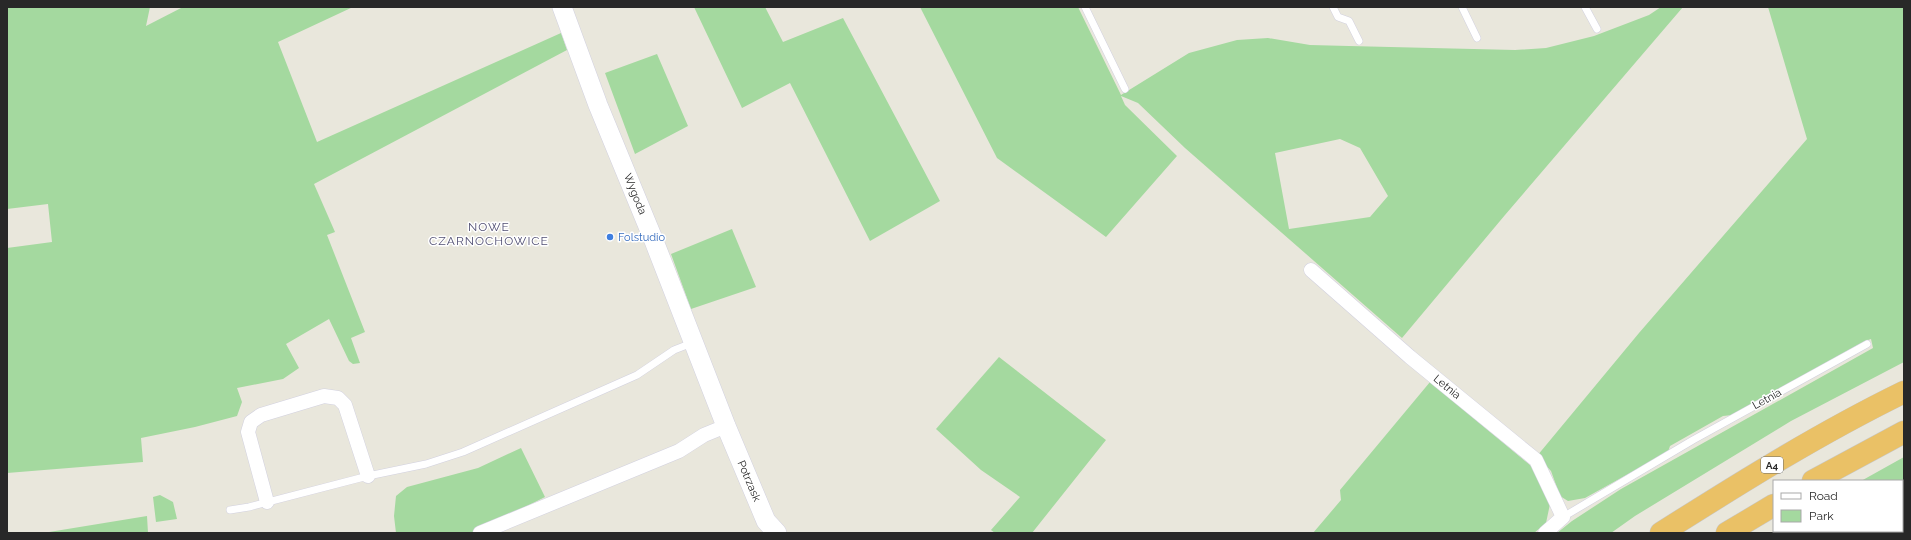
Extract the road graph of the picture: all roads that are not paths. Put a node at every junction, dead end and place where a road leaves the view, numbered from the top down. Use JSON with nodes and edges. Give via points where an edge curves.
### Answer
{"nodes":[{"id":1,"x":562,"y":7,"type":"edge"},
{"id":2,"x":1084,"y":7,"type":"edge"},
{"id":3,"x":1333,"y":7,"type":"edge"},
{"id":4,"x":1462,"y":7,"type":"edge"},
{"id":5,"x":1585,"y":7,"type":"edge"},
{"id":6,"x":1597,"y":29,"type":"dead end"},
{"id":7,"x":1477,"y":38,"type":"dead end"},
{"id":8,"x":1359,"y":41,"type":"dead end"},
{"id":9,"x":1125,"y":88,"type":"dead end"},
{"id":10,"x":1311,"y":270,"type":"dead end"},
{"id":11,"x":692,"y":343,"type":"junction"},
{"id":12,"x":1868,"y":344,"type":"dead end"},
{"id":13,"x":1904,"y":392,"type":"edge"},
{"id":14,"x":726,"y":426,"type":"junction"},
{"id":15,"x":1904,"y":432,"type":"edge"},
{"id":16,"x":368,"y":476,"type":"junction"},
{"id":17,"x":1815,"y":480,"type":"edge"},
{"id":18,"x":267,"y":502,"type":"junction"},
{"id":19,"x":1773,"y":506,"type":"edge"},
{"id":20,"x":230,"y":510,"type":"dead end"},
{"id":21,"x":1563,"y":517,"type":"junction"},
{"id":22,"x":480,"y":533,"type":"edge"},
{"id":23,"x":777,"y":533,"type":"edge"},
{"id":24,"x":1545,"y":533,"type":"edge"},
{"id":25,"x":1661,"y":533,"type":"edge"},
{"id":26,"x":1727,"y":533,"type":"edge"}],
"edges":[{"from":1,"to":11,"type":"street","name":"Wygoda"},
{"from":2,"to":9,"type":"lane"},
{"from":3,"to":8,"type":"lane","via":[[1338,17],[1349,21]]},
{"from":4,"to":7,"type":"lane"},
{"from":5,"to":6,"type":"lane"},
{"from":10,"to":21,"type":"street","name":"Letnia","via":[[1410,357],[1536,460]]},
{"from":11,"to":14,"type":"street","name":"Wygoda"},
{"from":11,"to":16,"type":"lane","via":[[674,350],[637,374],[463,452],[426,464]]},
{"from":12,"to":21,"type":"lane","name":"Letnia","via":[[1693,440]]},
{"from":13,"to":25,"type":"highway","number":"A4","via":[[1797,450]]},
{"from":14,"to":22,"type":"street","via":[[704,435],[679,451]]},
{"from":14,"to":23,"type":"street","name":"Potrzask","via":[[766,521]]},
{"from":15,"to":17,"type":"highway"},
{"from":16,"to":18,"type":"lane"},
{"from":16,"to":18,"type":"street","via":[[345,406],[338,398],[324,396],[261,415],[251,422],[248,432]]},
{"from":18,"to":20,"type":"lane"},
{"from":19,"to":26,"type":"highway"},
{"from":21,"to":24,"type":"street","name":"Letnia"}]}
